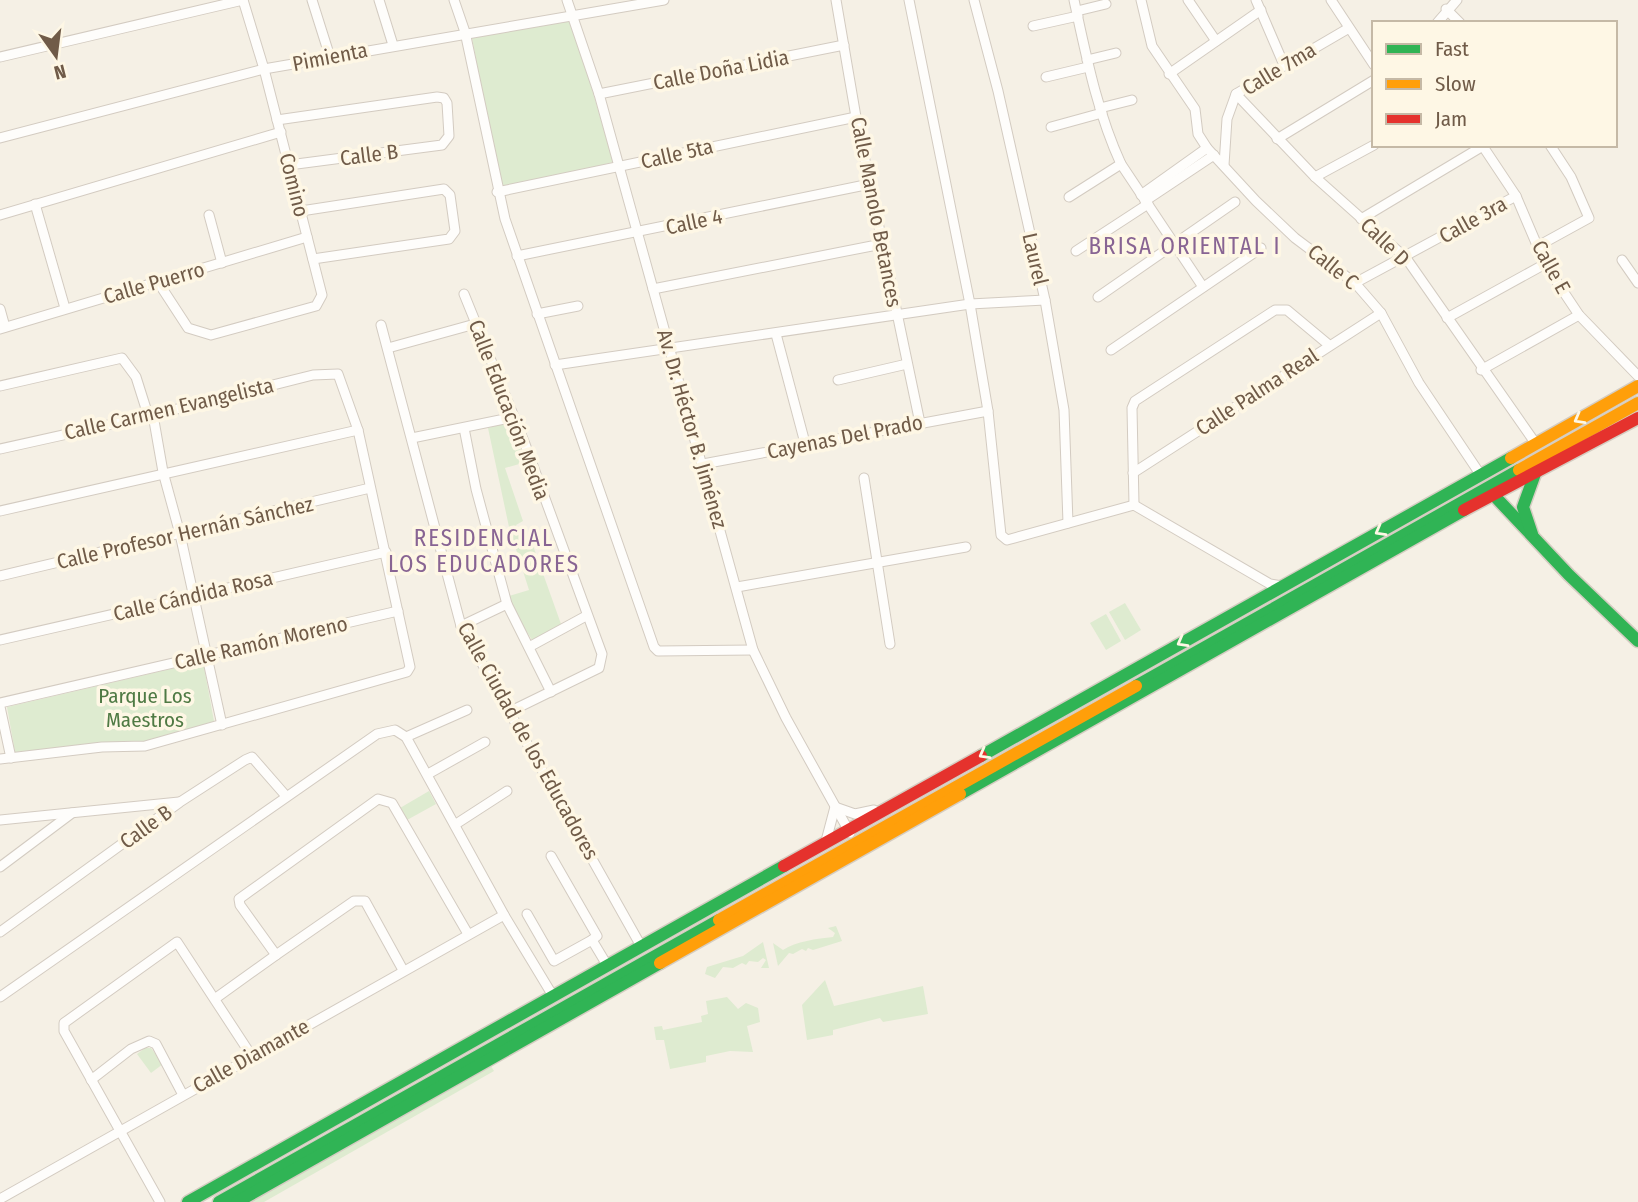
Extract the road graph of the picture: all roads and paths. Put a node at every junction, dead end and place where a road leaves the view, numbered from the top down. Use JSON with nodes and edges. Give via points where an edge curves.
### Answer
{"nodes":[{"id":1,"x":243,"y":0,"type":"edge"},
{"id":2,"x":312,"y":0,"type":"edge"},
{"id":3,"x":379,"y":0,"type":"edge"},
{"id":4,"x":454,"y":0,"type":"edge"},
{"id":5,"x":567,"y":0,"type":"edge"},
{"id":6,"x":664,"y":0,"type":"edge"},
{"id":7,"x":836,"y":0,"type":"edge"},
{"id":8,"x":909,"y":0,"type":"edge"},
{"id":9,"x":974,"y":0,"type":"edge"},
{"id":10,"x":1074,"y":0,"type":"edge"},
{"id":11,"x":1141,"y":0,"type":"edge"},
{"id":12,"x":1188,"y":0,"type":"edge"},
{"id":13,"x":1256,"y":0,"type":"edge"},
{"id":14,"x":1331,"y":0,"type":"edge"},
{"id":15,"x":1457,"y":0,"type":"edge"},
{"id":16,"x":1106,"y":4,"type":"dead end"},
{"id":17,"x":1446,"y":9,"type":"junction"},
{"id":18,"x":1261,"y":10,"type":"junction"},
{"id":19,"x":1077,"y":13,"type":"junction"},
{"id":20,"x":571,"y":16,"type":"junction"},
{"id":21,"x":1438,"y":21,"type":"edge"},
{"id":22,"x":1458,"y":21,"type":"edge"},
{"id":23,"x":1033,"y":26,"type":"dead end"},
{"id":24,"x":1349,"y":28,"type":"junction"},
{"id":25,"x":465,"y":32,"type":"junction"},
{"id":26,"x":1216,"y":41,"type":"junction"},
{"id":27,"x":393,"y":45,"type":"junction"},
{"id":28,"x":844,"y":45,"type":"junction"},
{"id":29,"x":1116,"y":53,"type":"dead end"},
{"id":30,"x":330,"y":57,"type":"junction"},
{"id":31,"x":0,"y":58,"type":"edge"},
{"id":32,"x":1372,"y":62,"type":"edge"},
{"id":33,"x":1088,"y":64,"type":"junction"},
{"id":34,"x":1284,"y":65,"type":"junction"},
{"id":35,"x":264,"y":69,"type":"junction"},
{"id":36,"x":1169,"y":74,"type":"junction"},
{"id":37,"x":1046,"y":77,"type":"dead end"},
{"id":38,"x":1372,"y":81,"type":"edge"},
{"id":39,"x":599,"y":94,"type":"junction"},
{"id":40,"x":1236,"y":94,"type":"junction"},
{"id":41,"x":1132,"y":100,"type":"dead end"},
{"id":42,"x":1101,"y":110,"type":"junction"},
{"id":43,"x":856,"y":117,"type":"junction"},
{"id":44,"x":278,"y":120,"type":"junction"},
{"id":45,"x":1051,"y":127,"type":"dead end"},
{"id":46,"x":281,"y":132,"type":"junction"},
{"id":47,"x":0,"y":138,"type":"edge"},
{"id":48,"x":1277,"y":139,"type":"junction"},
{"id":49,"x":1372,"y":146,"type":"edge"},
{"id":50,"x":1481,"y":147,"type":"edge"},
{"id":51,"x":1484,"y":147,"type":"edge"},
{"id":52,"x":1551,"y":147,"type":"edge"},
{"id":53,"x":1211,"y":151,"type":"junction"},
{"id":54,"x":1121,"y":164,"type":"junction"},
{"id":55,"x":289,"y":165,"type":"junction"},
{"id":56,"x":1224,"y":165,"type":"junction"},
{"id":57,"x":619,"y":167,"type":"junction"},
{"id":58,"x":1315,"y":177,"type":"junction"},
{"id":59,"x":870,"y":184,"type":"junction"},
{"id":60,"x":497,"y":192,"type":"junction"},
{"id":61,"x":1516,"y":196,"type":"junction"},
{"id":62,"x":1069,"y":197,"type":"dead end"},
{"id":63,"x":1145,"y":200,"type":"junction"},
{"id":64,"x":1235,"y":202,"type":"dead end"},
{"id":65,"x":35,"y":204,"type":"junction"},
{"id":66,"x":301,"y":211,"type":"junction"},
{"id":67,"x":0,"y":215,"type":"edge"},
{"id":68,"x":209,"y":215,"type":"dead end"},
{"id":69,"x":1361,"y":219,"type":"junction"},
{"id":70,"x":638,"y":234,"type":"junction"},
{"id":71,"x":307,"y":237,"type":"junction"},
{"id":72,"x":882,"y":244,"type":"junction"},
{"id":73,"x":1174,"y":244,"type":"junction"},
{"id":74,"x":1538,"y":246,"type":"junction"},
{"id":75,"x":1261,"y":248,"type":"dead end"},
{"id":76,"x":1076,"y":251,"type":"dead end"},
{"id":77,"x":517,"y":256,"type":"junction"},
{"id":78,"x":313,"y":258,"type":"junction"},
{"id":79,"x":1406,"y":258,"type":"junction"},
{"id":80,"x":1622,"y":260,"type":"dead end"},
{"id":81,"x":222,"y":263,"type":"junction"},
{"id":82,"x":1545,"y":264,"type":"junction"},
{"id":83,"x":158,"y":282,"type":"junction"},
{"id":84,"x":1355,"y":283,"type":"junction"},
{"id":85,"x":1638,"y":283,"type":"edge"},
{"id":86,"x":1203,"y":288,"type":"junction"},
{"id":87,"x":653,"y":289,"type":"junction"},
{"id":88,"x":464,"y":295,"type":"dead end"},
{"id":89,"x":1098,"y":297,"type":"dead end"},
{"id":90,"x":1045,"y":300,"type":"junction"},
{"id":91,"x":970,"y":304,"type":"junction"},
{"id":92,"x":578,"y":306,"type":"dead end"},
{"id":93,"x":65,"y":308,"type":"junction"},
{"id":94,"x":0,"y":309,"type":"edge"},
{"id":95,"x":537,"y":313,"type":"junction"},
{"id":96,"x":1381,"y":313,"type":"junction"},
{"id":97,"x":896,"y":315,"type":"junction"},
{"id":98,"x":1579,"y":315,"type":"junction"},
{"id":99,"x":1447,"y":318,"type":"junction"},
{"id":100,"x":475,"y":324,"type":"junction"},
{"id":101,"x":381,"y":326,"type":"dead end"},
{"id":102,"x":3,"y":328,"type":"edge"},
{"id":103,"x":776,"y":334,"type":"junction"},
{"id":104,"x":1329,"y":345,"type":"junction"},
{"id":105,"x":388,"y":348,"type":"junction"},
{"id":106,"x":670,"y":349,"type":"junction"},
{"id":107,"x":1111,"y":350,"type":"dead end"},
{"id":108,"x":907,"y":364,"type":"junction"},
{"id":109,"x":555,"y":365,"type":"junction"},
{"id":110,"x":1481,"y":370,"type":"junction"},
{"id":111,"x":1638,"y":376,"type":"edge"},
{"id":112,"x":838,"y":380,"type":"dead end"},
{"id":113,"x":1638,"y":386,"type":"edge"},
{"id":114,"x":0,"y":387,"type":"edge"},
{"id":115,"x":1638,"y":403,"type":"edge"},
{"id":116,"x":988,"y":411,"type":"junction"},
{"id":117,"x":150,"y":415,"type":"junction"},
{"id":118,"x":514,"y":417,"type":"junction"},
{"id":119,"x":1638,"y":418,"type":"edge"},
{"id":120,"x":920,"y":423,"type":"junction"},
{"id":121,"x":464,"y":428,"type":"junction"},
{"id":122,"x":358,"y":430,"type":"junction"},
{"id":123,"x":412,"y":438,"type":"junction"},
{"id":124,"x":805,"y":443,"type":"junction"},
{"id":125,"x":1536,"y":444,"type":"junction"},
{"id":126,"x":0,"y":449,"type":"edge"},
{"id":127,"x":703,"y":464,"type":"junction"},
{"id":128,"x":1536,"y":471,"type":"junction"},
{"id":129,"x":163,"y":472,"type":"junction"},
{"id":130,"x":1133,"y":473,"type":"junction"},
{"id":131,"x":1480,"y":474,"type":"junction"},
{"id":132,"x":864,"y":478,"type":"dead end"},
{"id":133,"x":370,"y":488,"type":"junction"},
{"id":134,"x":1489,"y":491,"type":"junction"},
{"id":135,"x":1135,"y":505,"type":"junction"},
{"id":136,"x":0,"y":511,"type":"edge"},
{"id":137,"x":1068,"y":523,"type":"junction"},
{"id":138,"x":180,"y":534,"type":"junction"},
{"id":139,"x":1533,"y":537,"type":"junction"},
{"id":140,"x":966,"y":547,"type":"dead end"},
{"id":141,"x":386,"y":552,"type":"junction"},
{"id":142,"x":877,"y":561,"type":"junction"},
{"id":143,"x":0,"y":576,"type":"edge"},
{"id":144,"x":1282,"y":586,"type":"junction"},
{"id":145,"x":737,"y":587,"type":"junction"},
{"id":146,"x":195,"y":596,"type":"junction"},
{"id":147,"x":507,"y":604,"type":"junction"},
{"id":148,"x":398,"y":611,"type":"junction"},
{"id":149,"x":586,"y":616,"type":"junction"},
{"id":150,"x":461,"y":626,"type":"junction"},
{"id":151,"x":0,"y":640,"type":"edge"},
{"id":152,"x":1638,"y":641,"type":"edge"},
{"id":153,"x":890,"y":644,"type":"dead end"},
{"id":154,"x":529,"y":647,"type":"junction"},
{"id":155,"x":753,"y":650,"type":"junction"},
{"id":156,"x":207,"y":656,"type":"junction"},
{"id":157,"x":551,"y":692,"type":"junction"},
{"id":158,"x":0,"y":705,"type":"edge"},
{"id":159,"x":467,"y":710,"type":"dead end"},
{"id":160,"x":509,"y":712,"type":"junction"},
{"id":161,"x":222,"y":725,"type":"junction"},
{"id":162,"x":406,"y":737,"type":"junction"},
{"id":163,"x":485,"y":742,"type":"dead end"},
{"id":164,"x":11,"y":758,"type":"junction"},
{"id":165,"x":0,"y":760,"type":"edge"},
{"id":166,"x":428,"y":774,"type":"junction"},
{"id":167,"x":507,"y":791,"type":"dead end"},
{"id":168,"x":286,"y":796,"type":"junction"},
{"id":169,"x":180,"y":802,"type":"junction"},
{"id":170,"x":890,"y":806,"type":"junction"},
{"id":171,"x":835,"y":807,"type":"junction"},
{"id":172,"x":74,"y":812,"type":"junction"},
{"id":173,"x":0,"y":820,"type":"edge"},
{"id":174,"x":456,"y":824,"type":"junction"},
{"id":175,"x":848,"y":830,"type":"junction"},
{"id":176,"x":825,"y":842,"type":"junction"},
{"id":177,"x":855,"y":842,"type":"junction"},
{"id":178,"x":551,"y":856,"type":"dead end"},
{"id":179,"x":0,"y":867,"type":"edge"},
{"id":180,"x":527,"y":914,"type":"dead end"},
{"id":181,"x":504,"y":915,"type":"junction"},
{"id":182,"x":0,"y":932,"type":"edge"},
{"id":183,"x":468,"y":934,"type":"junction"},
{"id":184,"x":592,"y":940,"type":"junction"},
{"id":185,"x":641,"y":946,"type":"junction"},
{"id":186,"x":276,"y":956,"type":"junction"},
{"id":187,"x":607,"y":965,"type":"junction"},
{"id":188,"x":403,"y":970,"type":"junction"},
{"id":189,"x":553,"y":996,"type":"junction"},
{"id":190,"x":0,"y":997,"type":"edge"},
{"id":191,"x":216,"y":998,"type":"junction"},
{"id":192,"x":251,"y":1055,"type":"junction"},
{"id":193,"x":91,"y":1080,"type":"junction"},
{"id":194,"x":183,"y":1095,"type":"junction"},
{"id":195,"x":119,"y":1130,"type":"junction"},
{"id":196,"x":0,"y":1199,"type":"edge"},
{"id":197,"x":160,"y":1202,"type":"edge"},
{"id":198,"x":188,"y":1202,"type":"edge"},
{"id":199,"x":219,"y":1202,"type":"edge"},
{"id":200,"x":237,"y":1202,"type":"edge"}],
"edges":[{"from":1,"to":31,"type":"street"},
{"from":1,"to":35,"type":"street","name":"Comino"},
{"from":2,"to":30,"type":"street"},
{"from":3,"to":27,"type":"street"},
{"from":4,"to":25,"type":"street"},
{"from":5,"to":20,"type":"street","name":"Av. Dr. Héctor B. Jiménez"},
{"from":6,"to":20,"type":"street","name":"Pimienta"},
{"from":7,"to":28,"type":"street","name":"Calle Manolo Betances"},
{"from":8,"to":91,"type":"street"},
{"from":9,"to":90,"type":"street","name":"Laurel"},
{"from":10,"to":19,"type":"street"},
{"from":11,"to":36,"type":"street","name":"Calle C","via":[[1152,47]]},
{"from":12,"to":26,"type":"street"},
{"from":13,"to":18,"type":"street"},
{"from":14,"to":24,"type":"street"},
{"from":15,"to":17,"type":"street"},
{"from":16,"to":19,"type":"street"},
{"from":17,"to":21,"type":"street"},
{"from":17,"to":22,"type":"street"},
{"from":18,"to":26,"type":"street"},
{"from":18,"to":34,"type":"street"},
{"from":19,"to":23,"type":"street"},
{"from":19,"to":33,"type":"street"},
{"from":20,"to":25,"type":"street","name":"Pimienta"},
{"from":20,"to":39,"type":"street","name":"Av. Dr. Héctor B. Jiménez"},
{"from":24,"to":32,"type":"street"},
{"from":24,"to":34,"type":"street","name":"Calle 7ma"},
{"from":25,"to":27,"type":"street","name":"Pimienta"},
{"from":25,"to":60,"type":"street"},
{"from":26,"to":36,"type":"street"},
{"from":27,"to":30,"type":"street","name":"Pimienta"},
{"from":28,"to":39,"type":"street","name":"Calle Doña Lidia"},
{"from":28,"to":43,"type":"street","name":"Calle Manolo Betances"},
{"from":29,"to":33,"type":"street"},
{"from":30,"to":35,"type":"street","name":"Pimienta"},
{"from":33,"to":37,"type":"street"},
{"from":33,"to":42,"type":"street"},
{"from":34,"to":40,"type":"street","name":"Calle 7ma"},
{"from":35,"to":44,"type":"street","name":"Comino"},
{"from":35,"to":47,"type":"street","name":"Pimienta"},
{"from":36,"to":53,"type":"street","name":"Calle C","via":[[1195,109],[1198,134]]},
{"from":38,"to":48,"type":"street"},
{"from":39,"to":57,"type":"street","name":"Av. Dr. Héctor B. Jiménez"},
{"from":40,"to":48,"type":"street","name":"Calle D"},
{"from":40,"to":56,"type":"street","name":"Calle 7ma","via":[[1227,119]]},
{"from":41,"to":42,"type":"street"},
{"from":42,"to":45,"type":"street"},
{"from":42,"to":54,"type":"street"},
{"from":43,"to":57,"type":"street","name":"Calle 5ta"},
{"from":43,"to":59,"type":"street","name":"Calle Manolo Betances"},
{"from":44,"to":46,"type":"street","name":"Comino"},
{"from":44,"to":55,"type":"street","name":"Calle B","via":[[444,98],[447,103],[448,142],[442,145]]},
{"from":46,"to":55,"type":"street","name":"Comino"},
{"from":46,"to":65,"type":"street"},
{"from":48,"to":58,"type":"street","name":"Calle D"},
{"from":49,"to":58,"type":"street"},
{"from":50,"to":69,"type":"street"},
{"from":51,"to":61,"type":"street","name":"Calle E"},
{"from":52,"to":74,"type":"street","via":[[1589,218]]},
{"from":53,"to":56,"type":"street","name":"Calle C"},
{"from":53,"to":63,"type":"street"},
{"from":54,"to":62,"type":"street"},
{"from":54,"to":63,"type":"street"},
{"from":55,"to":66,"type":"street","name":"Comino"},
{"from":56,"to":84,"type":"street","name":"Calle C","via":[[1295,238]]},
{"from":57,"to":60,"type":"street","name":"Calle 5ta"},
{"from":57,"to":70,"type":"street","name":"Av. Dr. Héctor B. Jiménez"},
{"from":58,"to":69,"type":"street","name":"Calle D"},
{"from":59,"to":70,"type":"street","name":"Calle 4"},
{"from":59,"to":72,"type":"street","name":"Calle Manolo Betances"},
{"from":60,"to":77,"type":"street"},
{"from":61,"to":74,"type":"street","name":"Calle E"},
{"from":61,"to":79,"type":"street","name":"Calle 3ra"},
{"from":63,"to":73,"type":"street"},
{"from":63,"to":76,"type":"street"},
{"from":64,"to":73,"type":"street"},
{"from":65,"to":67,"type":"street"},
{"from":65,"to":93,"type":"street"},
{"from":66,"to":71,"type":"street","name":"Comino"},
{"from":66,"to":78,"type":"street","via":[[444,189],[450,195],[455,231],[449,239]]},
{"from":68,"to":81,"type":"street"},
{"from":69,"to":79,"type":"street","name":"Calle D"},
{"from":70,"to":77,"type":"street","name":"Calle 4"},
{"from":70,"to":87,"type":"street","name":"Av. Dr. Héctor B. Jiménez"},
{"from":71,"to":78,"type":"street","name":"Comino"},
{"from":71,"to":81,"type":"street","name":"Calle Puerro"},
{"from":72,"to":87,"type":"street"},
{"from":72,"to":97,"type":"street","name":"Calle Manolo Betances"},
{"from":73,"to":86,"type":"street"},
{"from":73,"to":89,"type":"street"},
{"from":74,"to":82,"type":"street","name":"Calle E"},
{"from":75,"to":86,"type":"street"},
{"from":77,"to":95,"type":"street"},
{"from":78,"to":83,"type":"street","name":"Comino","via":[[322,295],[316,306],[211,335],[188,328]]},
{"from":79,"to":84,"type":"street","name":"Calle 3ra"},
{"from":79,"to":99,"type":"street","name":"Calle D"},
{"from":80,"to":85,"type":"street"},
{"from":81,"to":83,"type":"street","name":"Calle Puerro"},
{"from":82,"to":98,"type":"street","name":"Calle E"},
{"from":82,"to":99,"type":"street"},
{"from":83,"to":93,"type":"street","name":"Calle Puerro"},
{"from":84,"to":96,"type":"street","name":"Calle C"},
{"from":86,"to":107,"type":"street"},
{"from":87,"to":106,"type":"street","name":"Av. Dr. Héctor B. Jiménez"},
{"from":88,"to":100,"type":"street","name":"Calle Educación Media"},
{"from":90,"to":91,"type":"street"},
{"from":90,"to":137,"type":"street","name":"Laurel","via":[[1064,410]]},
{"from":91,"to":97,"type":"street"},
{"from":91,"to":116,"type":"street"},
{"from":92,"to":95,"type":"street"},
{"from":93,"to":102,"type":"street","name":"Calle Puerro"},
{"from":94,"to":102,"type":"street"},
{"from":95,"to":109,"type":"street"},
{"from":96,"to":104,"type":"street","name":"Calle Palma Real"},
{"from":96,"to":131,"type":"street","name":"Calle C","via":[[1419,383]]},
{"from":97,"to":103,"type":"street"},
{"from":97,"to":108,"type":"street","name":"Calle Manolo Betances"},
{"from":98,"to":110,"type":"street"},
{"from":98,"to":111,"type":"street","name":"Calle E"},
{"from":99,"to":110,"type":"street","name":"Calle D"},
{"from":100,"to":105,"type":"street"},
{"from":100,"to":118,"type":"street","name":"Calle Educación Media"},
{"from":101,"to":105,"type":"street","name":"Calle Ciudad de los Educadores"},
{"from":103,"to":106,"type":"street"},
{"from":103,"to":124,"type":"street"},
{"from":104,"to":130,"type":"street","name":"Calle Palma Real"},
{"from":104,"to":130,"type":"street","via":[[1287,310],[1275,310],[1132,405]]},
{"from":105,"to":123,"type":"street","name":"Calle Ciudad de los Educadores"},
{"from":106,"to":109,"type":"street"},
{"from":106,"to":127,"type":"street","name":"Av. Dr. Héctor B. Jiménez"},
{"from":108,"to":112,"type":"street"},
{"from":108,"to":120,"type":"street","name":"Calle Manolo Betances"},
{"from":109,"to":155,"type":"street","via":[[656,650]]},
{"from":110,"to":125,"type":"street","name":"Calle D"},
{"from":113,"to":125,"type":"main road","one_way":true},
{"from":114,"to":117,"type":"street","via":[[121,358],[136,377]]},
{"from":115,"to":134,"type":"main road"},
{"from":116,"to":120,"type":"street","name":"Cayenas Del Prado"},
{"from":116,"to":137,"type":"street","via":[[1001,535],[1007,540]]},
{"from":117,"to":122,"type":"street","name":"Calle Carmen Evangelista","via":[[313,375],[338,374]]},
{"from":117,"to":126,"type":"street","name":"Calle Carmen Evangelista"},
{"from":117,"to":129,"type":"street"},
{"from":118,"to":121,"type":"street"},
{"from":118,"to":149,"type":"street","name":"Calle Educación Media"},
{"from":119,"to":128,"type":"main road"},
{"from":120,"to":124,"type":"street","name":"Cayenas Del Prado"},
{"from":121,"to":123,"type":"street"},
{"from":121,"to":147,"type":"street"},
{"from":122,"to":129,"type":"street"},
{"from":122,"to":133,"type":"street"},
{"from":123,"to":150,"type":"street","name":"Calle Ciudad de los Educadores"},
{"from":124,"to":127,"type":"street","name":"Cayenas Del Prado"},
{"from":125,"to":131,"type":"main road"},
{"from":127,"to":145,"type":"street","name":"Av. Dr. Héctor B. Jiménez"},
{"from":128,"to":134,"type":"main road"},
{"from":128,"to":139,"type":"main road","via":[[1523,507]]},
{"from":129,"to":136,"type":"street"},
{"from":129,"to":138,"type":"street"},
{"from":130,"to":135,"type":"street"},
{"from":131,"to":134,"type":"main road"},
{"from":131,"to":144,"type":"main road","one_way":true},
{"from":132,"to":142,"type":"street"},
{"from":133,"to":138,"type":"street","name":"Calle Profesor Hernán Sánchez"},
{"from":133,"to":141,"type":"street"},
{"from":134,"to":139,"type":"main road"},
{"from":134,"to":177,"type":"main road"},
{"from":134,"to":200,"type":"main road"},
{"from":135,"to":137,"type":"street"},
{"from":135,"to":144,"type":"street","via":[[1270,584]]},
{"from":138,"to":143,"type":"street","name":"Calle Profesor Hernán Sánchez"},
{"from":138,"to":146,"type":"street"},
{"from":139,"to":152,"type":"main road"},
{"from":140,"to":142,"type":"street"},
{"from":141,"to":146,"type":"street","name":"Calle Cándida Rosa"},
{"from":141,"to":148,"type":"street"},
{"from":142,"to":145,"type":"street"},
{"from":142,"to":153,"type":"street"},
{"from":144,"to":170,"type":"main road","one_way":true},
{"from":145,"to":155,"type":"street","name":"Av. Dr. Héctor B. Jiménez"},
{"from":146,"to":151,"type":"street","name":"Calle Cándida Rosa"},
{"from":146,"to":156,"type":"street"},
{"from":147,"to":150,"type":"street"},
{"from":147,"to":154,"type":"street"},
{"from":148,"to":156,"type":"street","name":"Calle Ramón Moreno"},
{"from":148,"to":161,"type":"street","via":[[410,667],[407,672]]},
{"from":149,"to":154,"type":"street"},
{"from":149,"to":157,"type":"street","name":"Calle Educación Media","via":[[602,663]]},
{"from":150,"to":160,"type":"street","name":"Calle Ciudad de los Educadores"},
{"from":154,"to":157,"type":"street"},
{"from":155,"to":171,"type":"street","name":"Av. Dr. Héctor B. Jiménez"},
{"from":156,"to":158,"type":"street","name":"Calle Ramón Moreno"},
{"from":156,"to":161,"type":"street"},
{"from":157,"to":160,"type":"street","name":"Calle Educación Media"},
{"from":158,"to":164,"type":"street"},
{"from":159,"to":162,"type":"street"},
{"from":160,"to":185,"type":"street","name":"Calle Ciudad de los Educadores"},
{"from":161,"to":164,"type":"street","via":[[145,746]]},
{"from":162,"to":166,"type":"street"},
{"from":162,"to":168,"type":"street","via":[[385,730]]},
{"from":163,"to":166,"type":"street"},
{"from":164,"to":165,"type":"street"},
{"from":166,"to":174,"type":"street"},
{"from":167,"to":174,"type":"street"},
{"from":168,"to":169,"type":"street","name":"Calle B","via":[[252,757]]},
{"from":168,"to":190,"type":"street"},
{"from":169,"to":172,"type":"street"},
{"from":169,"to":182,"type":"street","name":"Calle B"},
{"from":170,"to":171,"type":"street","via":[[855,814]]},
{"from":170,"to":175,"type":"main road"},
{"from":171,"to":175,"type":"street","name":"Av. Dr. Héctor B. Jiménez"},
{"from":171,"to":176,"type":"street"},
{"from":172,"to":173,"type":"street"},
{"from":172,"to":179,"type":"street"},
{"from":174,"to":181,"type":"street"},
{"from":175,"to":176,"type":"main road"},
{"from":175,"to":177,"type":"street","name":"Av. Dr. Héctor B. Jiménez"},
{"from":176,"to":185,"type":"main road"},
{"from":177,"to":199,"type":"main road"},
{"from":178,"to":184,"type":"street","via":[[597,936]]},
{"from":180,"to":184,"type":"street","via":[[554,961]]},
{"from":181,"to":183,"type":"street","name":"Calle Diamante"},
{"from":181,"to":189,"type":"street"},
{"from":183,"to":186,"type":"street","via":[[392,803],[378,799],[239,899]]},
{"from":183,"to":188,"type":"street","name":"Calle Diamante"},
{"from":184,"to":187,"type":"street"},
{"from":185,"to":187,"type":"main road"},
{"from":186,"to":188,"type":"street","via":[[360,900],[365,901]]},
{"from":186,"to":191,"type":"street"},
{"from":187,"to":189,"type":"main road"},
{"from":188,"to":192,"type":"street","name":"Calle Diamante"},
{"from":189,"to":198,"type":"main road"},
{"from":191,"to":192,"type":"street"},
{"from":191,"to":193,"type":"street","via":[[181,945],[171,945],[64,1023]]},
{"from":192,"to":194,"type":"street","name":"Calle Diamante"},
{"from":193,"to":194,"type":"street","via":[[149,1041],[156,1044]]},
{"from":193,"to":195,"type":"street"},
{"from":194,"to":195,"type":"street","name":"Calle Diamante"},
{"from":195,"to":196,"type":"street","name":"Calle Diamante"},
{"from":195,"to":197,"type":"street"}]}
